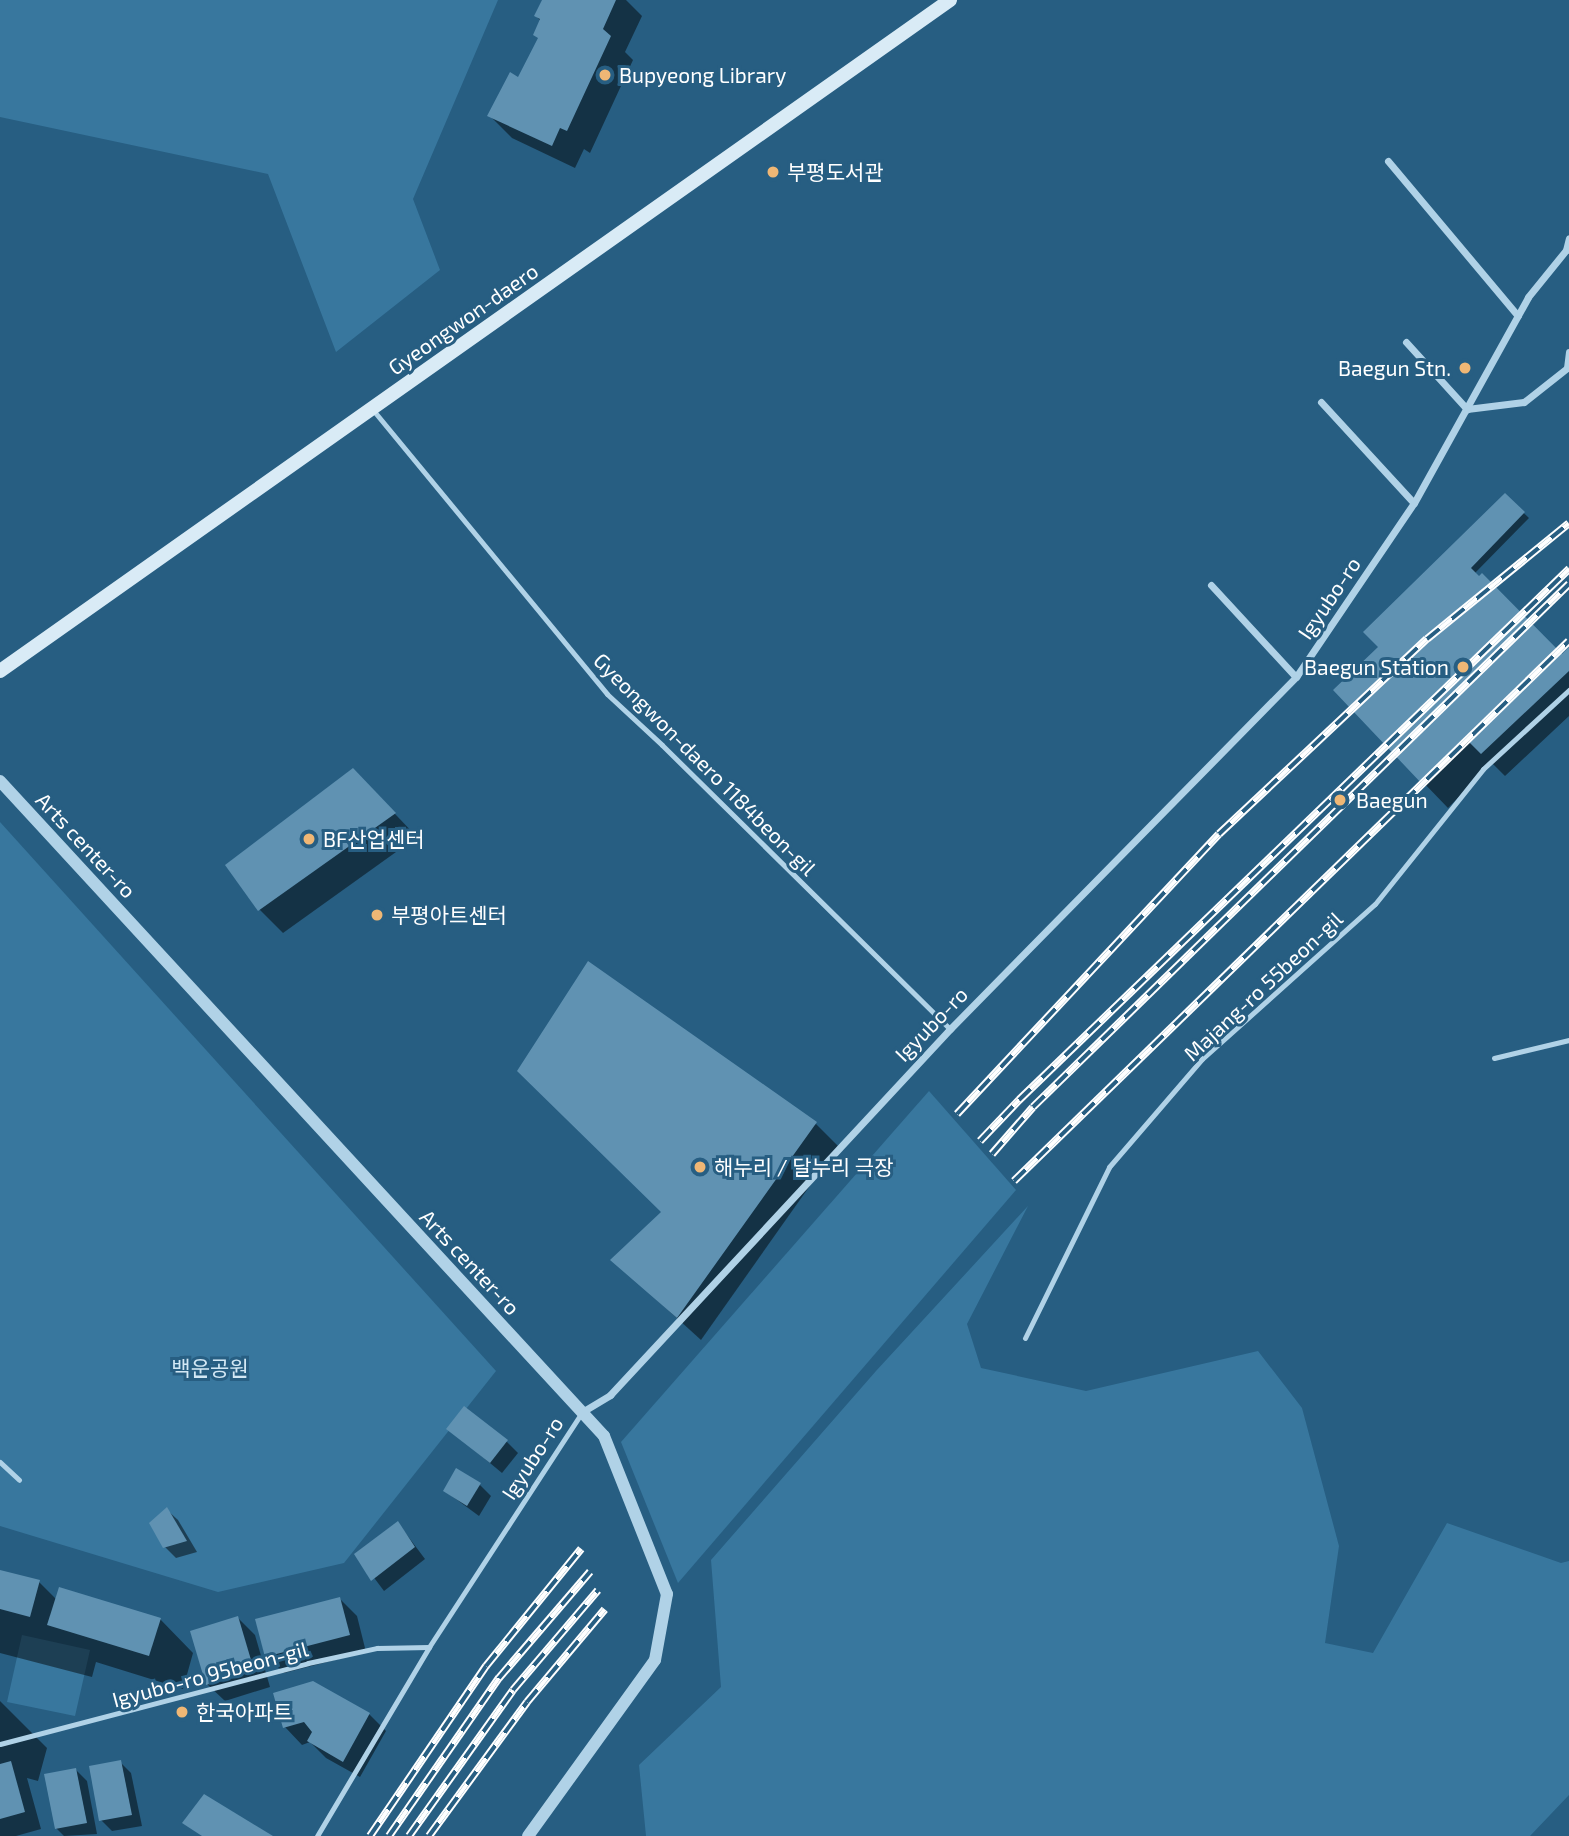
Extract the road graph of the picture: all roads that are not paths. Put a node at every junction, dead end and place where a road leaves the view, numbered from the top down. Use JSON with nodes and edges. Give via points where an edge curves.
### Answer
{"nodes":[{"id":1,"x":950,"y":0,"type":"edge"},
{"id":2,"x":1388,"y":162,"type":"dead end"},
{"id":3,"x":1569,"y":238,"type":"edge"},
{"id":4,"x":1568,"y":253,"type":"edge"},
{"id":5,"x":1518,"y":316,"type":"junction"},
{"id":6,"x":1406,"y":342,"type":"dead end"},
{"id":7,"x":1569,"y":352,"type":"edge"},
{"id":8,"x":1321,"y":402,"type":"dead end"},
{"id":9,"x":1466,"y":409,"type":"junction"},
{"id":10,"x":373,"y":410,"type":"junction"},
{"id":11,"x":1414,"y":503,"type":"junction"},
{"id":12,"x":1210,"y":585,"type":"dead end"},
{"id":13,"x":0,"y":671,"type":"edge"},
{"id":14,"x":1296,"y":677,"type":"junction"},
{"id":15,"x":1569,"y":690,"type":"edge"},
{"id":16,"x":0,"y":781,"type":"edge"},
{"id":17,"x":950,"y":1030,"type":"junction"},
{"id":18,"x":1569,"y":1041,"type":"edge"},
{"id":19,"x":1494,"y":1058,"type":"dead end"},
{"id":20,"x":1025,"y":1338,"type":"dead end"},
{"id":21,"x":582,"y":1412,"type":"junction"},
{"id":22,"x":0,"y":1462,"type":"edge"},
{"id":23,"x":19,"y":1480,"type":"dead end"},
{"id":24,"x":429,"y":1647,"type":"junction"},
{"id":25,"x":0,"y":1744,"type":"edge"},
{"id":26,"x":317,"y":1836,"type":"edge"},
{"id":27,"x":528,"y":1836,"type":"edge"}],
"edges":[{"from":1,"to":10,"type":"main road","name":"Gyeongwon-daero"},
{"from":2,"to":5,"type":"street"},
{"from":3,"to":4,"type":"street","name":"Igyubo-ro"},
{"from":4,"to":5,"type":"street","name":"Igyubo-ro","via":[[1528,297]]},
{"from":5,"to":9,"type":"street","name":"Igyubo-ro"},
{"from":6,"to":9,"type":"street"},
{"from":7,"to":9,"type":"street","via":[[1567,368],[1524,402]]},
{"from":8,"to":11,"type":"street"},
{"from":9,"to":11,"type":"street","name":"Igyubo-ro"},
{"from":10,"to":13,"type":"main road","name":"Gyeongwon-daero"},
{"from":10,"to":17,"type":"lane","name":"Gyeongwon-daero 1184beon-gil","via":[[607,694]]},
{"from":11,"to":14,"type":"street","name":"Igyubo-ro"},
{"from":12,"to":14,"type":"street"},
{"from":14,"to":17,"type":"street","name":"Igyubo-ro"},
{"from":15,"to":20,"type":"lane","name":"Majang-ro 55beon-gil","via":[[1483,769],[1375,904],[1202,1059],[1109,1167]]},
{"from":16,"to":21,"type":"street","name":"Arts center-ro"},
{"from":17,"to":21,"type":"street","name":"Igyubo-ro","via":[[610,1395]]},
{"from":18,"to":19,"type":"lane"},
{"from":21,"to":24,"type":"lane","name":"Igyubo-ro"},
{"from":21,"to":27,"type":"street","name":"Arts center-ro","via":[[604,1436],[667,1594],[655,1660]]},
{"from":22,"to":23,"type":"lane"},
{"from":24,"to":25,"type":"lane","name":"Igyubo-ro 95beon-gil","via":[[377,1648],[308,1663]]},
{"from":24,"to":26,"type":"lane","name":"Igyubo-ro"}]}
